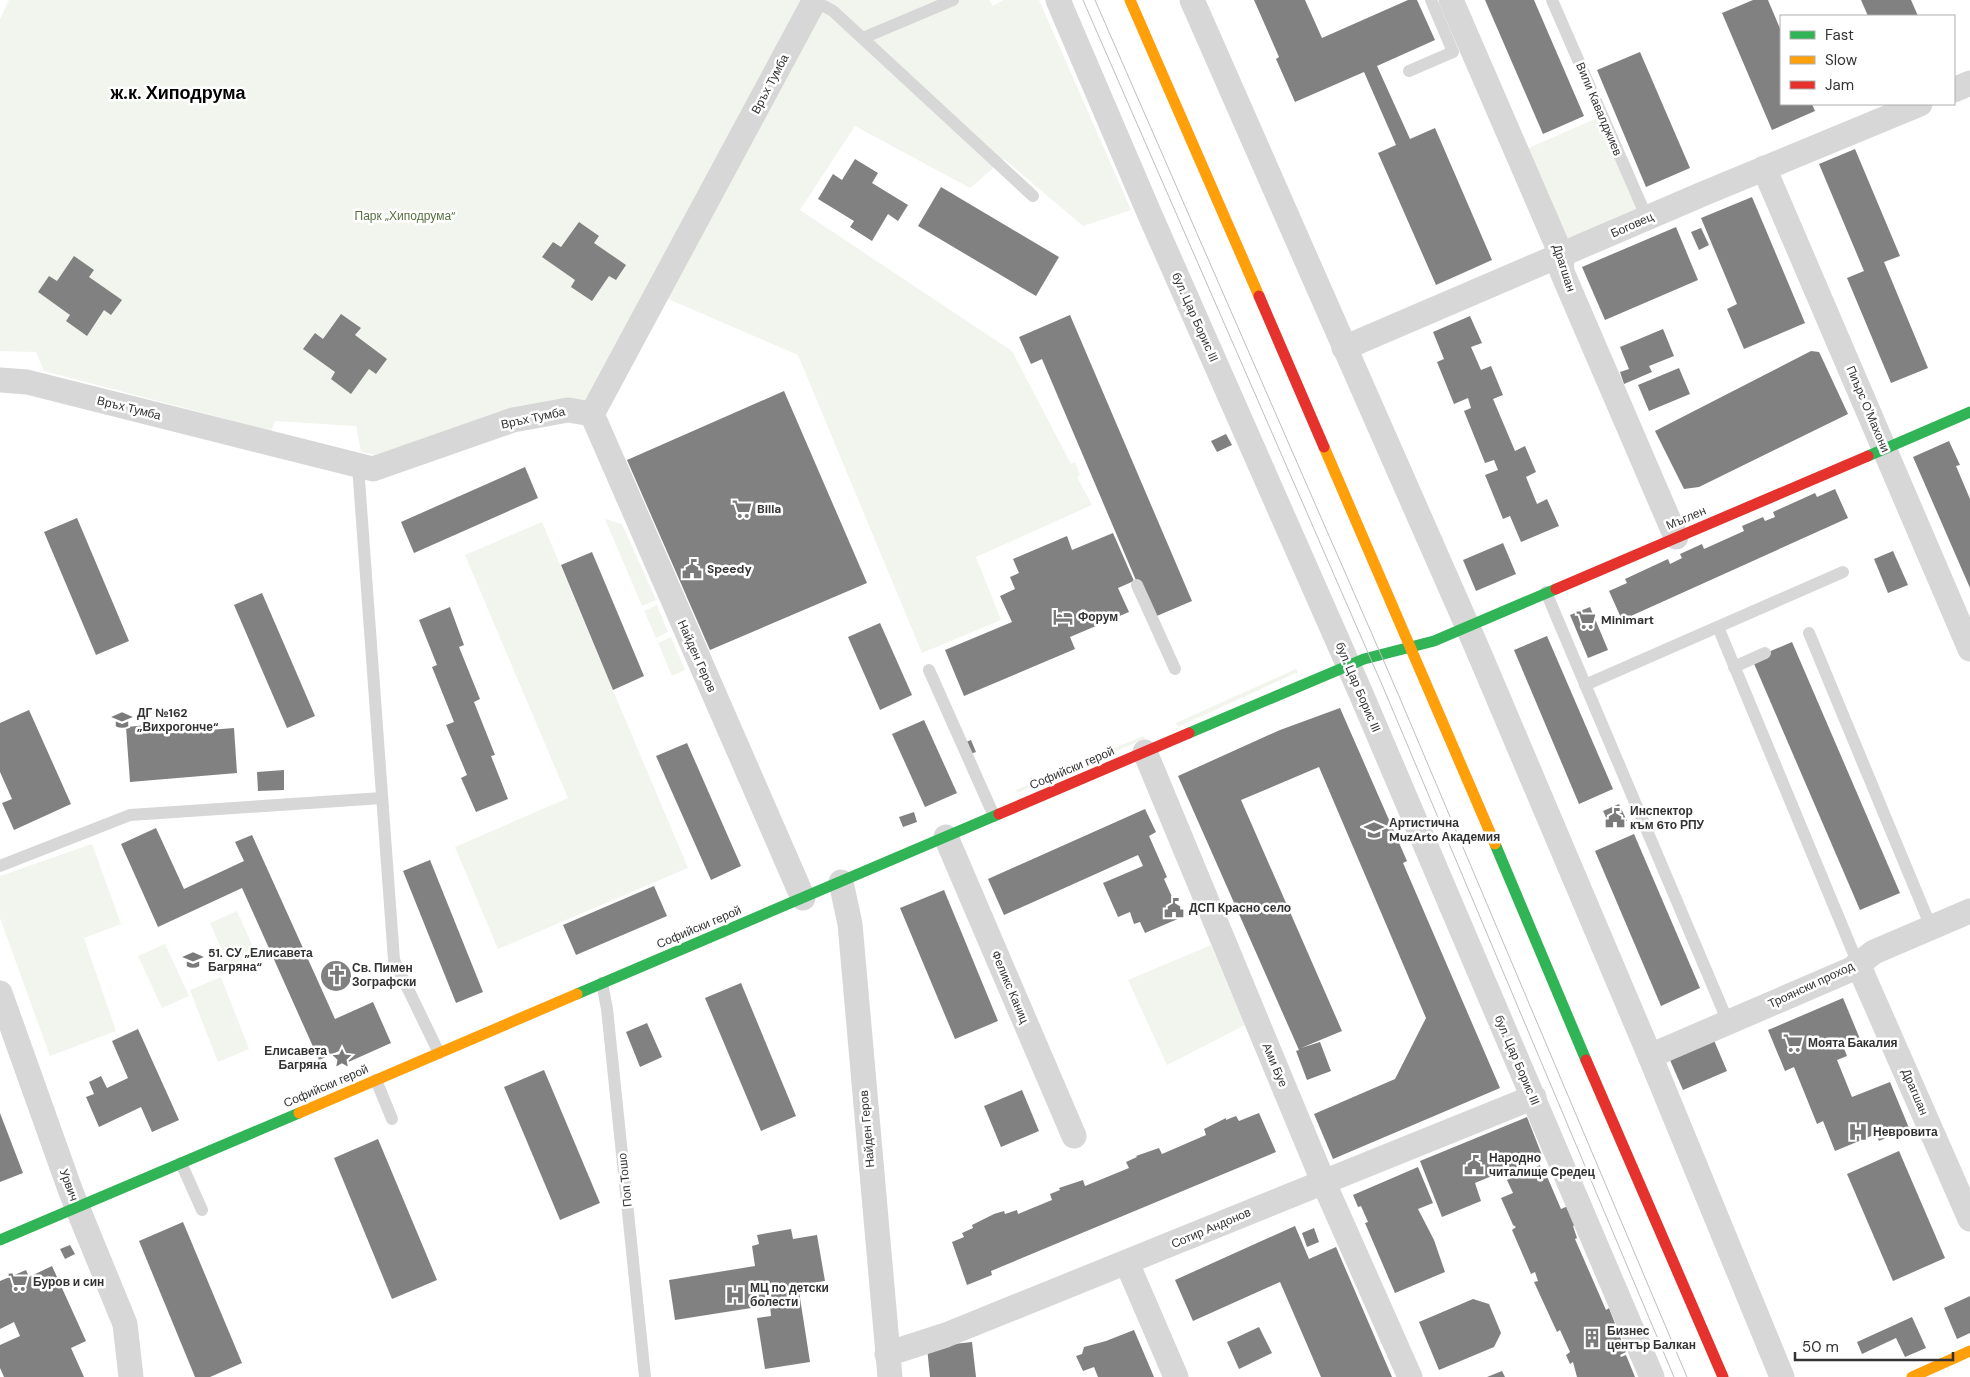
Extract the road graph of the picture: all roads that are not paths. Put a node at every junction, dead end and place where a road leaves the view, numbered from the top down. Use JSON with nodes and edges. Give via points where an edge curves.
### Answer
{"nodes":[{"id":1,"x":953,"y":0,"type":"edge"},
{"id":2,"x":1058,"y":0,"type":"edge"},
{"id":3,"x":1130,"y":0,"type":"edge"},
{"id":4,"x":1192,"y":0,"type":"edge"},
{"id":5,"x":1430,"y":0,"type":"edge"},
{"id":6,"x":1451,"y":0,"type":"edge"},
{"id":7,"x":1552,"y":0,"type":"edge"},
{"id":8,"x":811,"y":7,"type":"joint"},
{"id":9,"x":863,"y":38,"type":"junction"},
{"id":10,"x":1409,"y":71,"type":"dead end"},
{"id":11,"x":1970,"y":83,"type":"edge"},
{"id":12,"x":1955,"y":90,"type":"edge"},
{"id":13,"x":1918,"y":105,"type":"edge"},
{"id":14,"x":1764,"y":168,"type":"junction"},
{"id":15,"x":1033,"y":196,"type":"dead end"},
{"id":16,"x":1647,"y":218,"type":"junction"},
{"id":17,"x":1561,"y":255,"type":"junction"},
{"id":18,"x":1344,"y":348,"type":"junction"},
{"id":19,"x":0,"y":380,"type":"edge"},
{"id":20,"x":1970,"y":412,"type":"edge"},
{"id":21,"x":592,"y":414,"type":"junction"},
{"id":22,"x":1884,"y":448,"type":"junction"},
{"id":23,"x":358,"y":466,"type":"junction"},
{"id":24,"x":1676,"y":537,"type":"junction"},
{"id":25,"x":1842,"y":572,"type":"dead end"},
{"id":26,"x":1137,"y":585,"type":"dead end"},
{"id":27,"x":1546,"y":592,"type":"junction"},
{"id":28,"x":1467,"y":626,"type":"junction"},
{"id":29,"x":1718,"y":627,"type":"junction"},
{"id":30,"x":1809,"y":633,"type":"dead end"},
{"id":31,"x":1412,"y":648,"type":"junction"},
{"id":32,"x":1970,"y":649,"type":"edge"},
{"id":33,"x":1765,"y":653,"type":"dead end"},
{"id":34,"x":1349,"y":665,"type":"junction"},
{"id":35,"x":1734,"y":667,"type":"junction"},
{"id":36,"x":1175,"y":669,"type":"dead end"},
{"id":37,"x":929,"y":670,"type":"dead end"},
{"id":38,"x":1585,"y":685,"type":"junction"},
{"id":39,"x":1145,"y":752,"type":"junction"},
{"id":40,"x":382,"y":798,"type":"junction"},
{"id":41,"x":994,"y":816,"type":"junction"},
{"id":42,"x":946,"y":837,"type":"junction"},
{"id":43,"x":0,"y":866,"type":"edge"},
{"id":44,"x":841,"y":882,"type":"junction"},
{"id":45,"x":803,"y":898,"type":"junction"},
{"id":46,"x":1970,"y":911,"type":"edge"},
{"id":47,"x":1932,"y":927,"type":"junction"},
{"id":48,"x":1858,"y":964,"type":"junction"},
{"id":49,"x":602,"y":983,"type":"junction"},
{"id":50,"x":0,"y":993,"type":"edge"},
{"id":51,"x":1728,"y":1022,"type":"junction"},
{"id":52,"x":5,"y":1025,"type":"edge"},
{"id":53,"x":439,"y":1053,"type":"junction"},
{"id":54,"x":1650,"y":1056,"type":"junction"},
{"id":55,"x":376,"y":1080,"type":"junction"},
{"id":56,"x":1534,"y":1098,"type":"junction"},
{"id":57,"x":392,"y":1119,"type":"dead end"},
{"id":58,"x":1074,"y":1136,"type":"dead end"},
{"id":59,"x":181,"y":1163,"type":"junction"},
{"id":60,"x":1323,"y":1181,"type":"junction"},
{"id":61,"x":78,"y":1207,"type":"junction"},
{"id":62,"x":202,"y":1210,"type":"dead end"},
{"id":63,"x":1970,"y":1220,"type":"edge"},
{"id":64,"x":0,"y":1240,"type":"edge"},
{"id":65,"x":1128,"y":1263,"type":"junction"},
{"id":66,"x":1970,"y":1351,"type":"edge"},
{"id":67,"x":889,"y":1365,"type":"edge"},
{"id":68,"x":131,"y":1377,"type":"edge"},
{"id":69,"x":645,"y":1377,"type":"edge"},
{"id":70,"x":1176,"y":1377,"type":"edge"},
{"id":71,"x":1410,"y":1377,"type":"edge"},
{"id":72,"x":1652,"y":1377,"type":"edge"},
{"id":73,"x":1723,"y":1377,"type":"edge"},
{"id":74,"x":1782,"y":1377,"type":"edge"},
{"id":75,"x":1912,"y":1377,"type":"edge"}],
"edges":[{"from":1,"to":9,"type":"lane"},
{"from":2,"to":34,"type":"street","name":"бул. Цар Борис III"},
{"from":3,"to":31,"type":"street"},
{"from":4,"to":18,"type":"street"},
{"from":5,"to":10,"type":"lane","via":[[1453,52]]},
{"from":6,"to":17,"type":"street","name":"Драгшан"},
{"from":7,"to":16,"type":"lane","name":"Вили Кавалджиев"},
{"from":8,"to":9,"type":"lane","via":[[824,6],[833,11]]},
{"from":8,"to":21,"type":"street","name":"Връх Тумба"},
{"from":9,"to":15,"type":"lane"},
{"from":11,"to":12,"type":"street"},
{"from":13,"to":14,"type":"street","name":"Боговец"},
{"from":14,"to":16,"type":"street","name":"Боговец"},
{"from":14,"to":22,"type":"street","name":"Пиърс О'Махони"},
{"from":16,"to":17,"type":"street","name":"Боговец"},
{"from":17,"to":18,"type":"street","name":"Боговец"},
{"from":17,"to":24,"type":"street","name":"Драгшан","via":[[1562,272]]},
{"from":18,"to":28,"type":"street"},
{"from":19,"to":23,"type":"street","name":"Връх Тумба","via":[[27,382]]},
{"from":20,"to":22,"type":"street","name":"Мъглен"},
{"from":21,"to":23,"type":"street","name":"Връх Тумба","via":[[568,410],[512,420],[373,469]]},
{"from":21,"to":45,"type":"street","name":"Найден Геров"},
{"from":22,"to":24,"type":"street","name":"Мъглен"},
{"from":22,"to":32,"type":"street","name":"Пиърс О'Махони"},
{"from":23,"to":40,"type":"lane"},
{"from":24,"to":27,"type":"street","name":"Мъглен"},
{"from":25,"to":29,"type":"lane"},
{"from":26,"to":36,"type":"lane"},
{"from":27,"to":28,"type":"street","name":"Мъглен"},
{"from":27,"to":38,"type":"lane"},
{"from":28,"to":31,"type":"street","name":"Мъглен"},
{"from":28,"to":54,"type":"street"},
{"from":29,"to":35,"type":"lane"},
{"from":29,"to":38,"type":"lane"},
{"from":30,"to":47,"type":"lane"},
{"from":31,"to":34,"type":"street","name":"Софийски герой"},
{"from":31,"to":73,"type":"street"},
{"from":33,"to":35,"type":"lane"},
{"from":34,"to":39,"type":"street","name":"Софийски герой"},
{"from":34,"to":56,"type":"street","name":"бул. Цар Борис III"},
{"from":35,"to":48,"type":"lane"},
{"from":37,"to":41,"type":"lane"},
{"from":38,"to":51,"type":"lane"},
{"from":39,"to":41,"type":"street","name":"Софийски герой"},
{"from":39,"to":60,"type":"street","name":"Ами Буе"},
{"from":40,"to":43,"type":"lane","via":[[130,815]]},
{"from":40,"to":53,"type":"lane","via":[[394,960]]},
{"from":41,"to":42,"type":"street","name":"Софийски герой"},
{"from":42,"to":44,"type":"street","name":"Софийски герой"},
{"from":42,"to":58,"type":"street","name":"Феликс Каниц"},
{"from":44,"to":45,"type":"street","name":"Софийски герой"},
{"from":44,"to":67,"type":"street","name":"Найден Геров","via":[[850,924]]},
{"from":45,"to":49,"type":"street","name":"Софийски герой"},
{"from":46,"to":47,"type":"street","name":"Троянски проход"},
{"from":47,"to":48,"type":"street","name":"Троянски проход","via":[[1874,952]]},
{"from":48,"to":51,"type":"street","name":"Троянски проход"},
{"from":48,"to":63,"type":"street","name":"Драгшан"},
{"from":49,"to":53,"type":"street","name":"Софийски герой"},
{"from":49,"to":69,"type":"lane","name":"Поп Тошо"},
{"from":50,"to":52,"type":"street","name":"Урвич"},
{"from":51,"to":54,"type":"street","name":"Троянски проход"},
{"from":52,"to":61,"type":"street","name":"Урвич"},
{"from":53,"to":55,"type":"street","name":"Софийски герой"},
{"from":54,"to":74,"type":"street"},
{"from":55,"to":57,"type":"lane"},
{"from":55,"to":59,"type":"street","name":"Софийски герой"},
{"from":56,"to":60,"type":"street","name":"Сотир Андонов"},
{"from":56,"to":72,"type":"street","name":"бул. Цар Борис III"},
{"from":59,"to":61,"type":"street","name":"Софийски герой"},
{"from":59,"to":62,"type":"lane"},
{"from":60,"to":65,"type":"street","name":"Сотир Андонов"},
{"from":60,"to":71,"type":"street","name":"Ами Буе"},
{"from":61,"to":64,"type":"street","name":"Софийски герой"},
{"from":61,"to":68,"type":"street","name":"Урвич","via":[[125,1324]]},
{"from":65,"to":67,"type":"street","name":"Сотир Андонов","via":[[946,1335]]},
{"from":65,"to":70,"type":"street"},
{"from":66,"to":75,"type":"street"}]}
